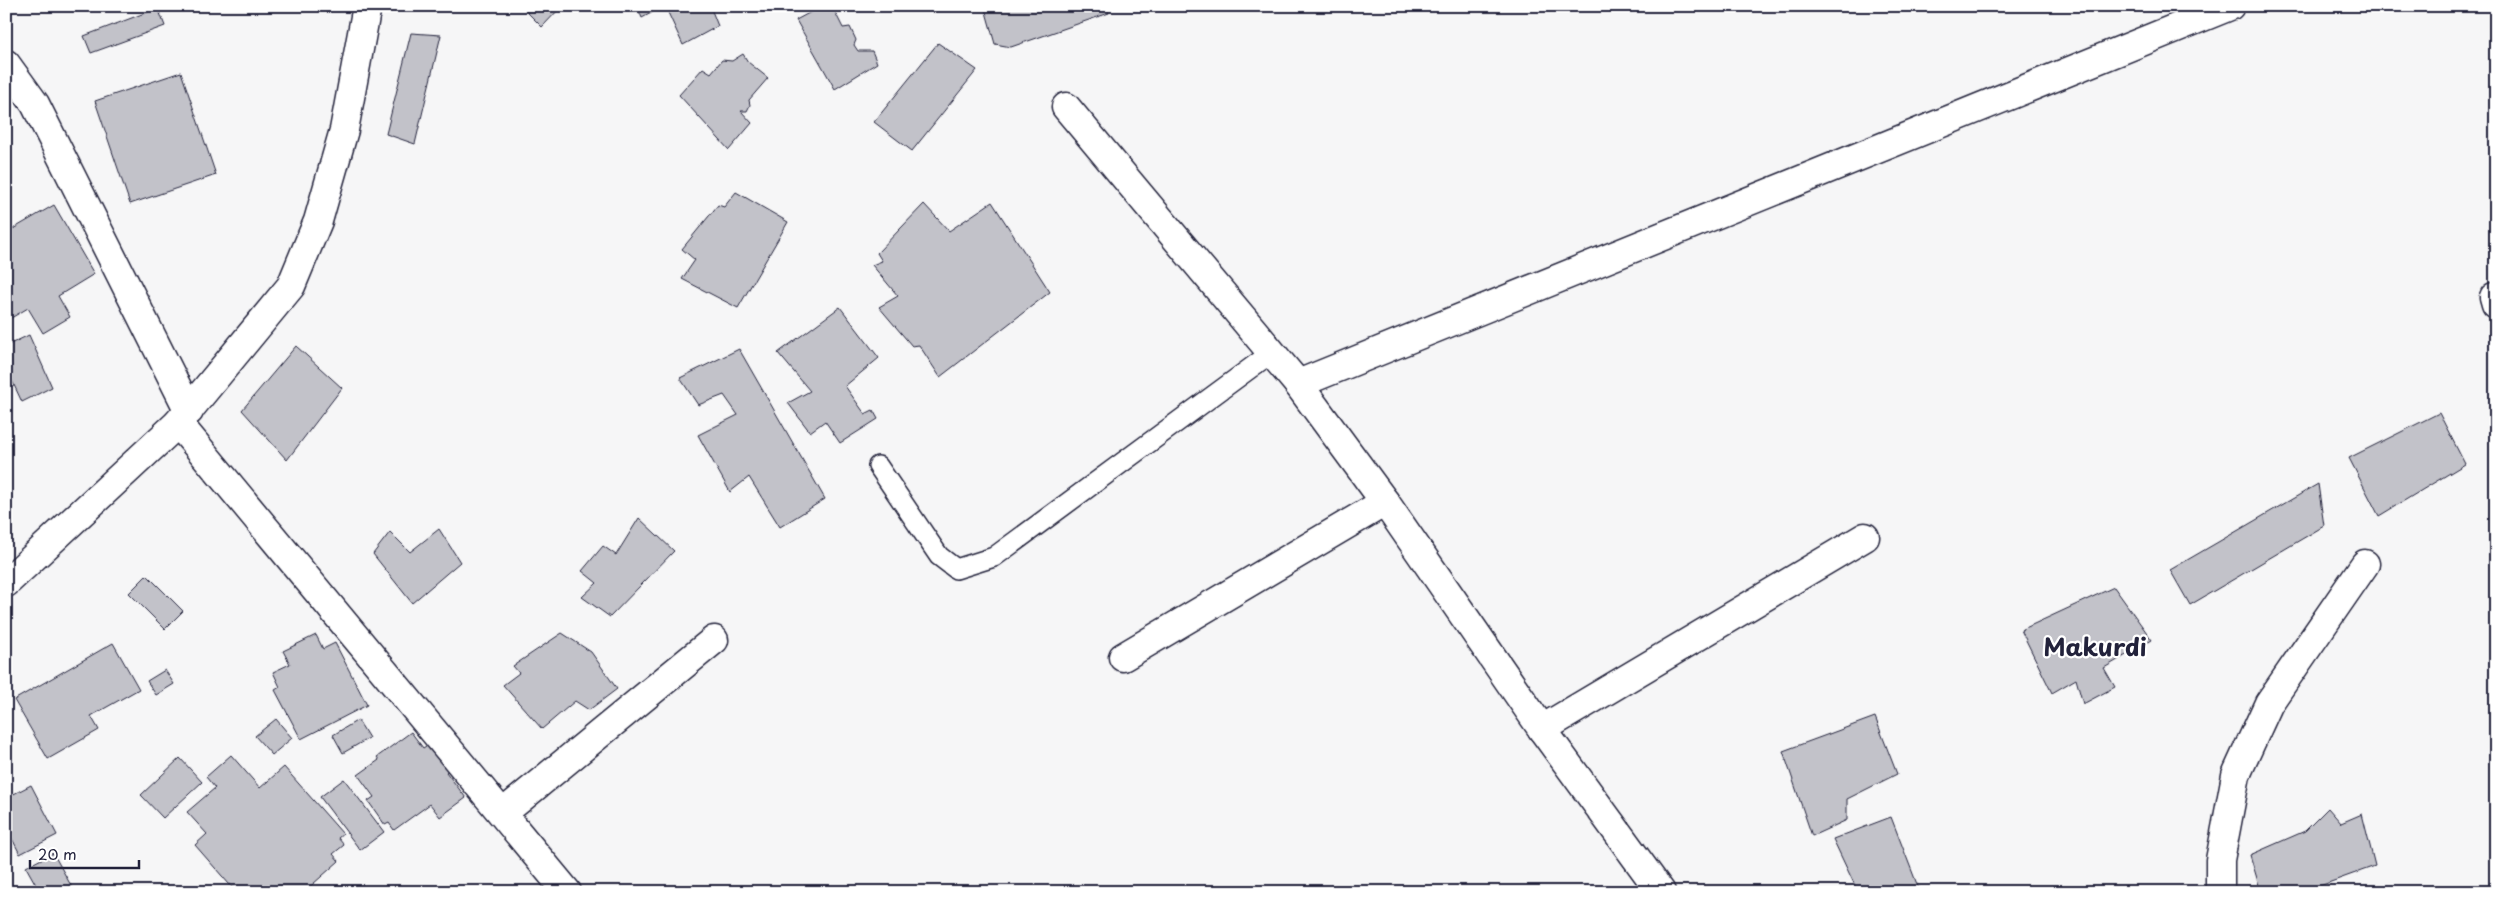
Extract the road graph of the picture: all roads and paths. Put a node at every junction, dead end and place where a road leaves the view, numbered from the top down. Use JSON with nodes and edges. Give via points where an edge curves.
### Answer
{"nodes":[{"id":1,"x":367,"y":6,"type":"edge"},
{"id":2,"x":2230,"y":6,"type":"edge"},
{"id":3,"x":6,"y":64,"type":"edge"},
{"id":4,"x":1066,"y":108,"type":"dead end"},
{"id":5,"x":1271,"y":353,"type":"junction"},
{"id":6,"x":1298,"y":384,"type":"junction"},
{"id":7,"x":183,"y":417,"type":"junction"},
{"id":8,"x":878,"y":466,"type":"dead end"},
{"id":9,"x":1385,"y":502,"type":"junction"},
{"id":10,"x":1865,"y":537,"type":"dead end"},
{"id":11,"x":2365,"y":564,"type":"dead end"},
{"id":12,"x":6,"y":583,"type":"edge"},
{"id":13,"x":714,"y":640,"type":"dead end"},
{"id":14,"x":1123,"y":656,"type":"dead end"},
{"id":15,"x":1542,"y":729,"type":"junction"},
{"id":16,"x":503,"y":813,"type":"junction"},
{"id":17,"x":567,"y":892,"type":"edge"},
{"id":18,"x":1661,"y":892,"type":"edge"},
{"id":19,"x":2220,"y":892,"type":"edge"}],
"edges":[{"from":1,"to":7,"type":"street","via":[[344,130],[318,222],[291,286]]},
{"from":2,"to":6,"type":"street"},
{"from":3,"to":7,"type":"street","via":[[35,104]]},
{"from":4,"to":5,"type":"street"},
{"from":5,"to":6,"type":"street"},
{"from":5,"to":8,"type":"lane","via":[[994,558],[956,568],[939,556]]},
{"from":6,"to":9,"type":"street"},
{"from":7,"to":12,"type":"street"},
{"from":7,"to":16,"type":"street"},
{"from":9,"to":14,"type":"street"},
{"from":9,"to":15,"type":"street"},
{"from":10,"to":15,"type":"street"},
{"from":11,"to":19,"type":"street","via":[[2269,703],[2236,775],[2220,860]]},
{"from":13,"to":16,"type":"street"},
{"from":15,"to":18,"type":"street"},
{"from":16,"to":17,"type":"street"}]}
